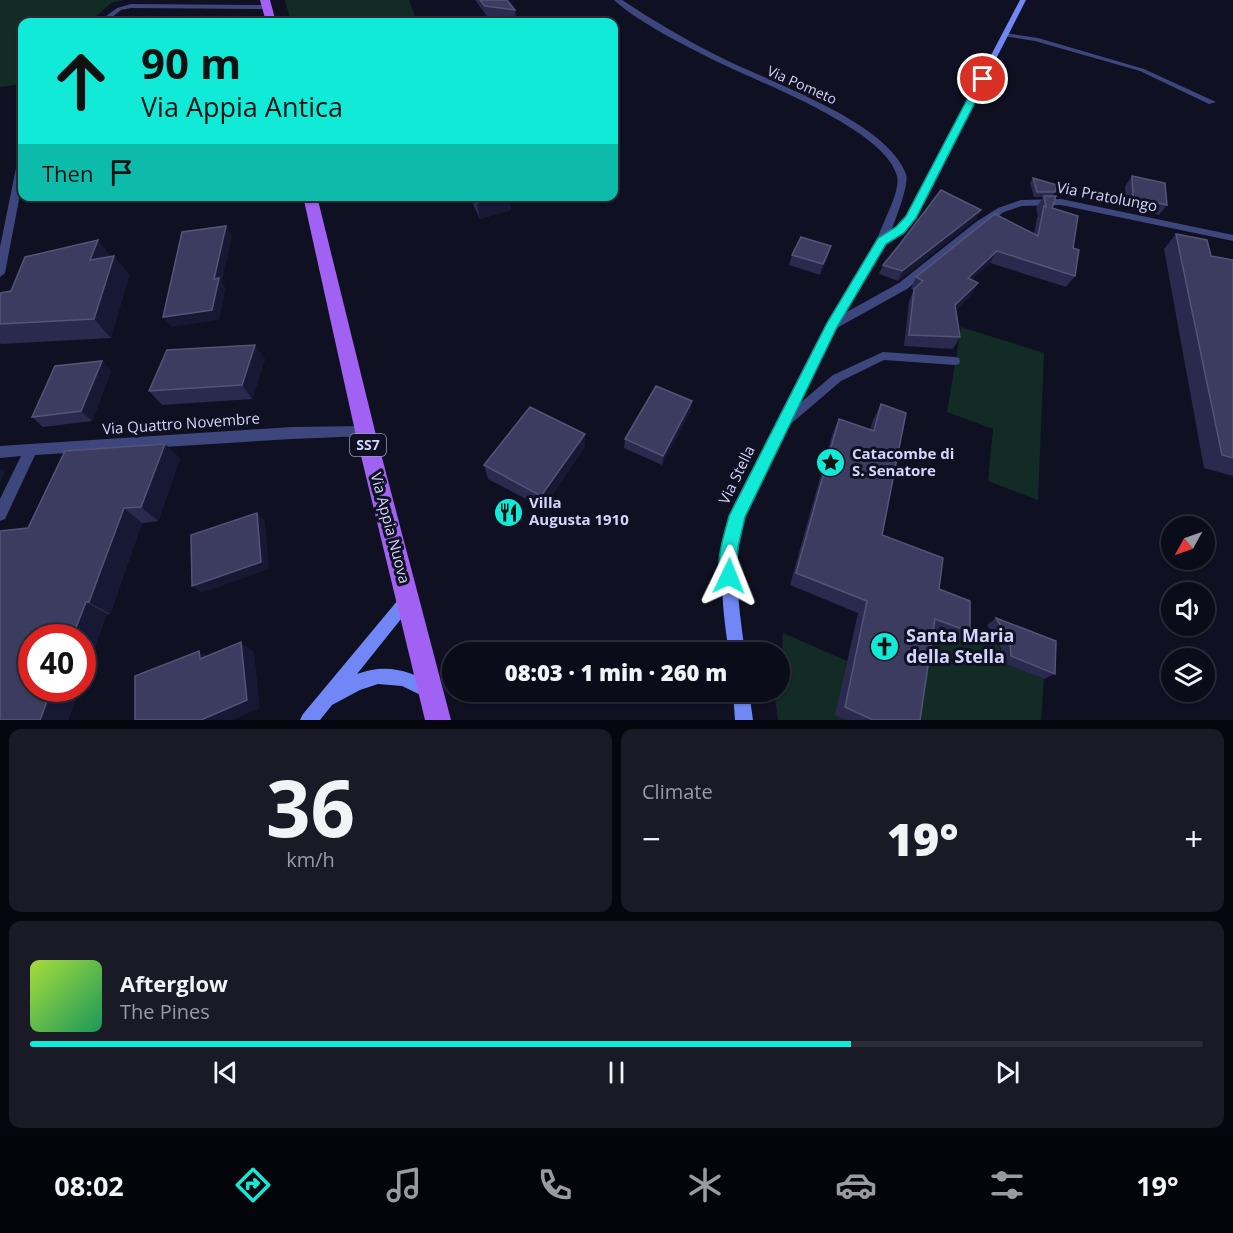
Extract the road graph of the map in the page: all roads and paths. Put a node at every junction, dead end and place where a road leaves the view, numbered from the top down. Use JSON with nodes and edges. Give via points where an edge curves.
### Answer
{"nodes":[{"id":1,"x":617,"y":0,"type":"edge"},
{"id":2,"x":1023,"y":0,"type":"edge"},
{"id":3,"x":266,"y":3,"type":"edge"},
{"id":4,"x":107,"y":18,"type":"edge"},
{"id":5,"x":270,"y":18,"type":"edge"},
{"id":6,"x":1005,"y":35,"type":"junction"},
{"id":7,"x":1212,"y":102,"type":"dead end"},
{"id":8,"x":18,"y":183,"type":"edge"},
{"id":9,"x":311,"y":201,"type":"edge"},
{"id":10,"x":1233,"y":238,"type":"edge"},
{"id":11,"x":882,"y":241,"type":"junction"},
{"id":12,"x":0,"y":273,"type":"edge"},
{"id":13,"x":831,"y":326,"type":"junction"},
{"id":14,"x":955,"y":361,"type":"dead end"},
{"id":15,"x":782,"y":425,"type":"junction"},
{"id":16,"x":365,"y":431,"type":"junction"},
{"id":17,"x":31,"y":450,"type":"junction"},
{"id":18,"x":0,"y":452,"type":"edge"},
{"id":19,"x":0,"y":514,"type":"edge"},
{"id":20,"x":408,"y":598,"type":"junction"},
{"id":21,"x":736,"y":642,"type":"edge"},
{"id":22,"x":432,"y":693,"type":"junction"},
{"id":23,"x":742,"y":702,"type":"edge"},
{"id":24,"x":321,"y":703,"type":"junction"},
{"id":25,"x":309,"y":720,"type":"edge"},
{"id":26,"x":438,"y":720,"type":"edge"},
{"id":27,"x":744,"y":720,"type":"edge"}],
"edges":[{"from":1,"to":11,"type":"street","name":"Via Pometo","via":[[717,59],[846,121],[879,145],[902,177]]},
{"from":2,"to":6,"type":"street"},
{"from":3,"to":4,"type":"street","via":[[135,5],[121,8]]},
{"from":3,"to":5,"type":"main road"},
{"from":6,"to":7,"type":"lane","via":[[1036,39],[1142,70]]},
{"from":6,"to":11,"type":"street","via":[[910,218]]},
{"from":8,"to":12,"type":"street"},
{"from":9,"to":16,"type":"main road","name":"Via Appia Nuova","number":"SS7"},
{"from":10,"to":13,"type":"street","name":"Via Pratolungo","via":[[1070,204],[1021,203],[1001,210],[981,224],[903,286]]},
{"from":11,"to":13,"type":"street","name":"Via Stella"},
{"from":13,"to":15,"type":"street","name":"Via Stella"},
{"from":14,"to":15,"type":"lane","via":[[883,356],[837,378]]},
{"from":15,"to":21,"type":"street","name":"Via Stella","via":[[741,505],[729,547]]},
{"from":16,"to":17,"type":"street","name":"Via Quattro Novembre"},
{"from":16,"to":20,"type":"main road","name":"Via Appia Nuova","number":"SS7"},
{"from":17,"to":18,"type":"street","name":"Via Quattro Novembre"},
{"from":17,"to":19,"type":"street"},
{"from":20,"to":22,"type":"main road","name":"Via Appia Nuova","number":"SS7"},
{"from":20,"to":24,"type":"street"},
{"from":22,"to":24,"type":"street","via":[[406,677],[390,674],[355,683]]},
{"from":22,"to":26,"type":"main road","name":"Via Appia Nuova","number":"SS7"},
{"from":23,"to":27,"type":"street"},
{"from":24,"to":25,"type":"street"}]}
